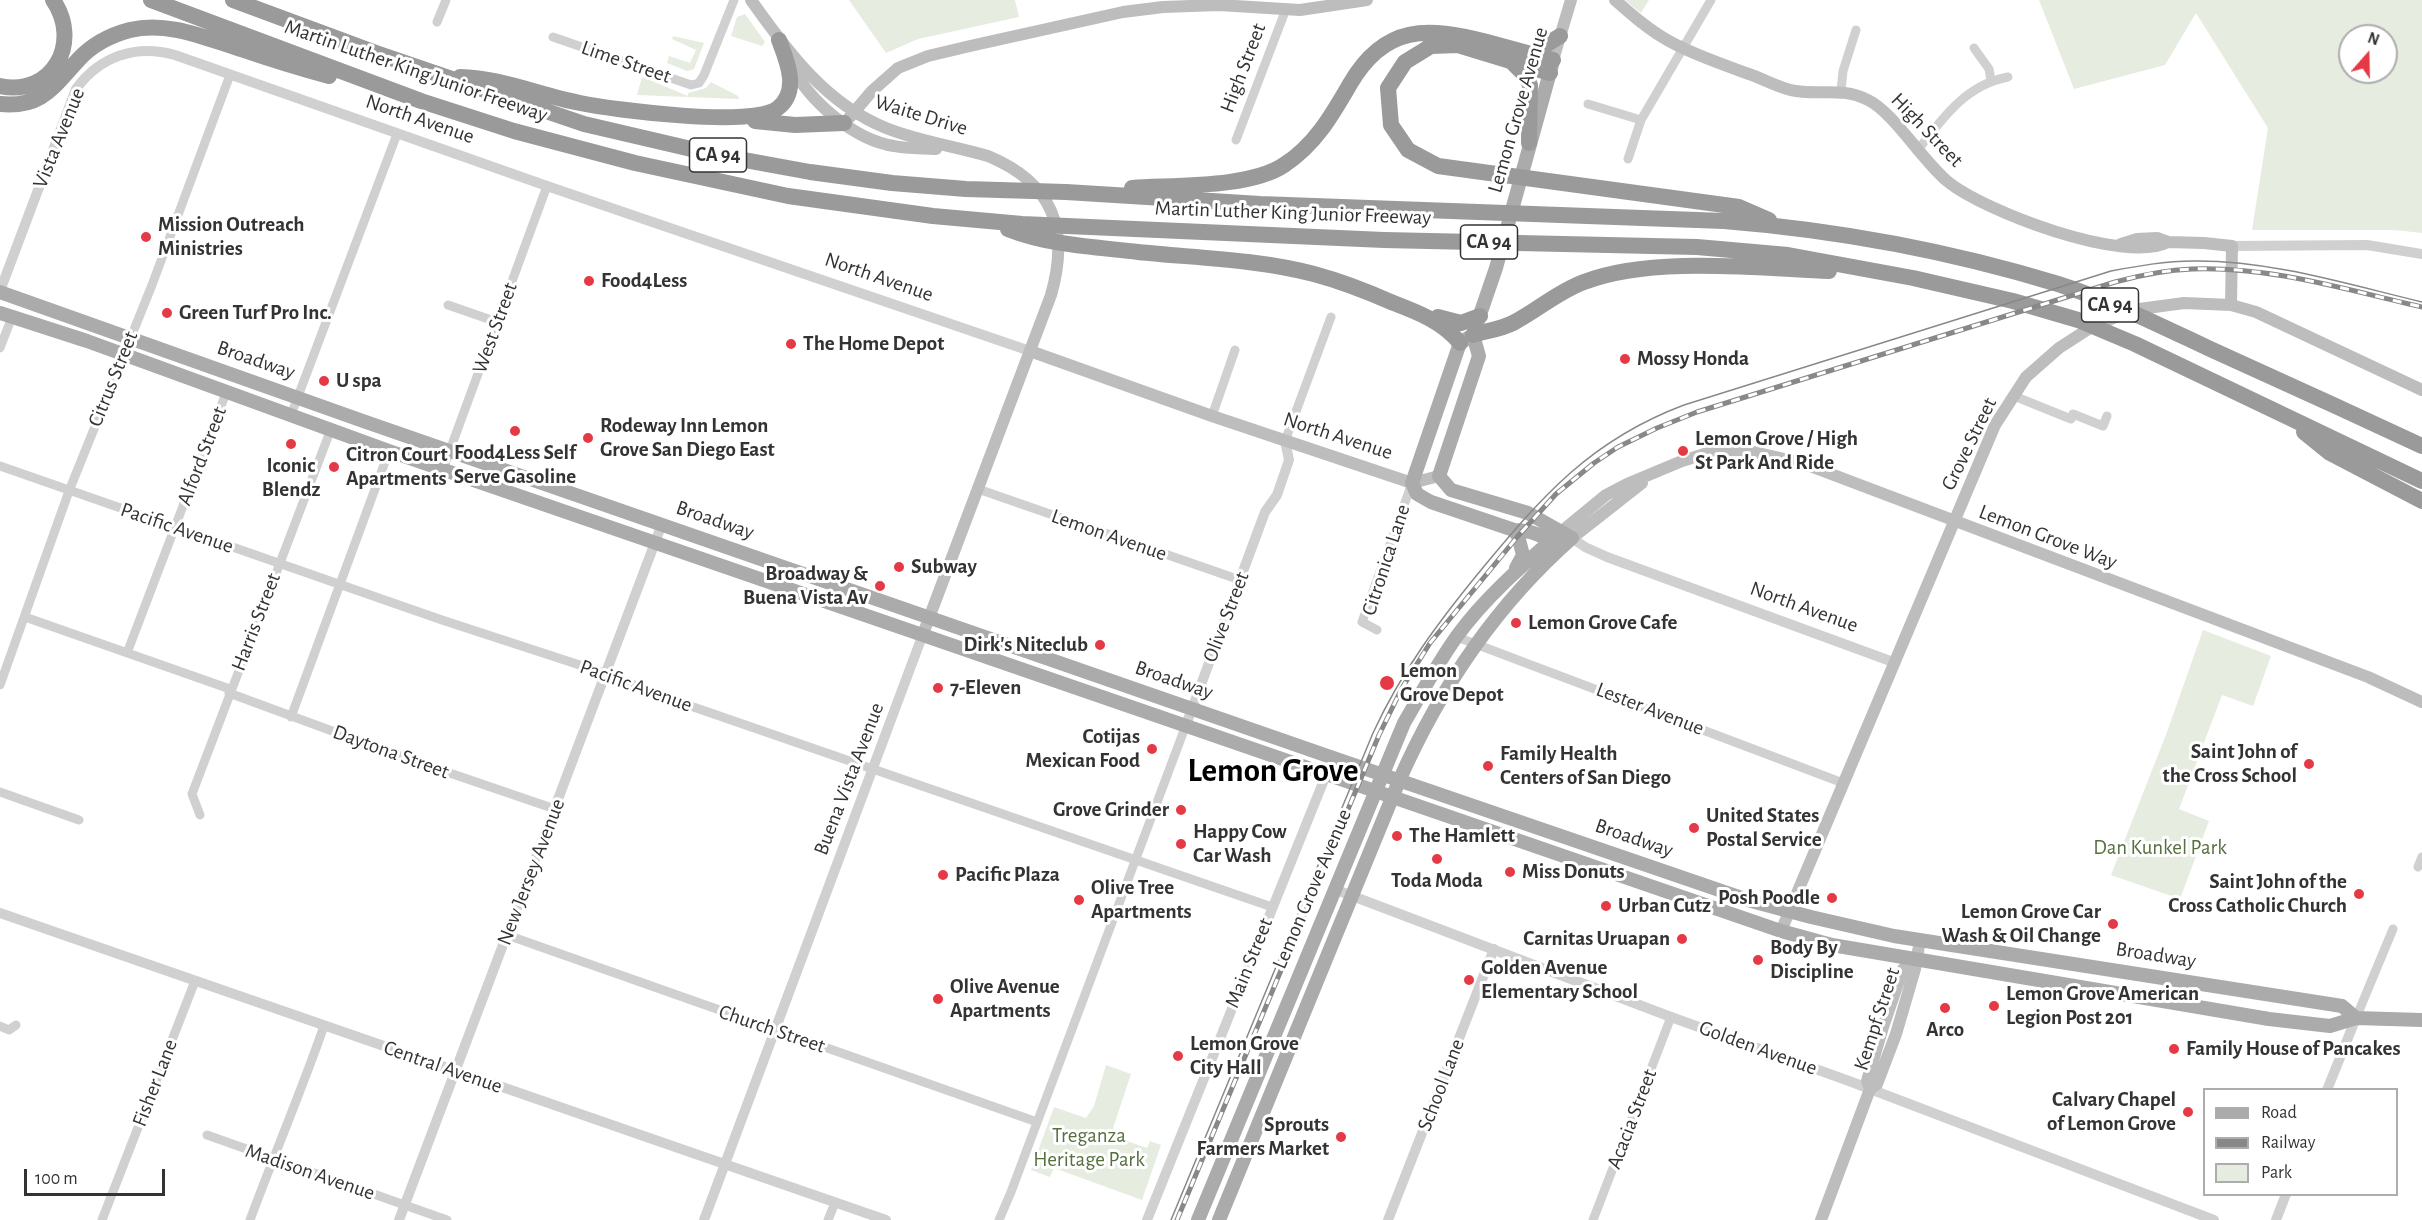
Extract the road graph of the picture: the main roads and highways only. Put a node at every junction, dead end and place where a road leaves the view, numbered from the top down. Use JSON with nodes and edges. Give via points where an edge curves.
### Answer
{"nodes":[{"id":1,"x":52,"y":0,"type":"edge"},
{"id":2,"x":151,"y":0,"type":"edge"},
{"id":3,"x":233,"y":0,"type":"edge"},
{"id":4,"x":265,"y":0,"type":"edge"},
{"id":5,"x":751,"y":0,"type":"edge"},
{"id":6,"x":1367,"y":0,"type":"edge"},
{"id":7,"x":1571,"y":0,"type":"edge"},
{"id":8,"x":1615,"y":0,"type":"edge"},
{"id":9,"x":1560,"y":36,"type":"junction"},
{"id":10,"x":779,"y":40,"type":"junction"},
{"id":11,"x":376,"y":54,"type":"junction"},
{"id":12,"x":1531,"y":54,"type":"junction"},
{"id":13,"x":1510,"y":61,"type":"junction"},
{"id":14,"x":1552,"y":66,"type":"junction"},
{"id":15,"x":443,"y":76,"type":"junction"},
{"id":16,"x":374,"y":83,"type":"junction"},
{"id":17,"x":0,"y":86,"type":"edge"},
{"id":18,"x":0,"y":104,"type":"edge"},
{"id":19,"x":721,"y":117,"type":"junction"},
{"id":20,"x":849,"y":118,"type":"junction"},
{"id":21,"x":1529,"y":143,"type":"junction"},
{"id":22,"x":1066,"y":192,"type":"junction"},
{"id":23,"x":1787,"y":227,"type":"junction"},
{"id":24,"x":1023,"y":230,"type":"junction"},
{"id":25,"x":1890,"y":274,"type":"junction"},
{"id":26,"x":0,"y":291,"type":"edge"},
{"id":27,"x":2231,"y":305,"type":"junction"},
{"id":28,"x":6,"y":315,"type":"edge"},
{"id":29,"x":1425,"y":316,"type":"junction"},
{"id":30,"x":1480,"y":316,"type":"junction"},
{"id":31,"x":1467,"y":339,"type":"junction"},
{"id":32,"x":1030,"y":351,"type":"junction"},
{"id":33,"x":1444,"y":387,"type":"junction"},
{"id":34,"x":2422,"y":390,"type":"edge"},
{"id":35,"x":1462,"y":406,"type":"junction"},
{"id":36,"x":2274,"y":409,"type":"junction"},
{"id":37,"x":2419,"y":444,"type":"edge"},
{"id":38,"x":1654,"y":473,"type":"joint"},
{"id":39,"x":1439,"y":476,"type":"junction"},
{"id":40,"x":2422,"y":481,"type":"edge"},
{"id":41,"x":1412,"y":483,"type":"junction"},
{"id":42,"x":2422,"y":501,"type":"edge"},
{"id":43,"x":1953,"y":522,"type":"junction"},
{"id":44,"x":1514,"y":530,"type":"junction"},
{"id":45,"x":1561,"y":540,"type":"junction"},
{"id":46,"x":1505,"y":581,"type":"junction"},
{"id":47,"x":930,"y":617,"type":"junction"},
{"id":48,"x":923,"y":634,"type":"junction"},
{"id":49,"x":2420,"y":699,"type":"edge"},
{"id":50,"x":1383,"y":775,"type":"junction"},
{"id":51,"x":1399,"y":781,"type":"junction"},
{"id":52,"x":1376,"y":791,"type":"junction"},
{"id":53,"x":1393,"y":797,"type":"junction"},
{"id":54,"x":1789,"y":912,"type":"junction"},
{"id":55,"x":1781,"y":931,"type":"junction"},
{"id":56,"x":1920,"y":939,"type":"junction"},
{"id":57,"x":1916,"y":959,"type":"junction"},
{"id":58,"x":2356,"y":1018,"type":"junction"},
{"id":59,"x":2422,"y":1020,"type":"edge"},
{"id":60,"x":1198,"y":1220,"type":"edge"},
{"id":61,"x":1218,"y":1220,"type":"edge"},
{"id":62,"x":1821,"y":1220,"type":"edge"}],
"edges":[{"from":1,"to":17,"type":"highway","via":[[62,15],[65,37],[55,67],[29,86]]},
{"from":2,"to":16,"type":"highway","name":"Martin Luther King Junior Freeway","number":"CA 94"},
{"from":3,"to":11,"type":"highway","name":"Martin Luther King Junior Freeway","number":"CA 94"},
{"from":4,"to":11,"type":"highway"},
{"from":5,"to":10,"type":"main road","name":"Waite Drive"},
{"from":6,"to":20,"type":"main road","name":"High Street","via":[[1300,9],[1219,5],[1123,12],[928,56],[885,78]]},
{"from":7,"to":9,"type":"main road","name":"Lemon Grove Avenue"},
{"from":8,"to":27,"type":"main road","name":"High Street","via":[[1645,26],[1684,49],[1795,91],[1842,91],[1870,101],[1947,181],[1974,198],[2077,239],[2136,249],[2168,242],[2232,246]]},
{"from":9,"to":12,"type":"highway"},
{"from":9,"to":14,"type":"main road","name":"Lemon Grove Avenue"},
{"from":10,"to":19,"type":"highway","via":[[790,77],[785,101],[766,114]]},
{"from":10,"to":20,"type":"main road","name":"Waite Drive"},
{"from":11,"to":15,"type":"highway","name":"Martin Luther King Junior Freeway","number":"CA 94"},
{"from":12,"to":14,"type":"highway"},
{"from":12,"to":22,"type":"highway","via":[[1449,33],[1412,33],[1374,53],[1356,73],[1326,124],[1304,150],[1283,166],[1240,180]]},
{"from":13,"to":14,"type":"highway"},
{"from":13,"to":21,"type":"highway","via":[[1530,85]]},
{"from":13,"to":23,"type":"highway","via":[[1458,45],[1431,46],[1405,62],[1388,88],[1391,125],[1408,150],[1438,166],[1739,207]]},
{"from":14,"to":21,"type":"main road","name":"Lemon Grove Avenue"},
{"from":15,"to":19,"type":"highway","via":[[484,78],[581,104],[621,110]]},
{"from":15,"to":22,"type":"highway","name":"Martin Luther King Junior Freeway","number":"CA 94","via":[[584,124],[717,155],[892,183]]},
{"from":16,"to":18,"type":"highway","via":[[348,81],[182,31],[148,27],[102,41],[46,94],[26,104]]},
{"from":16,"to":24,"type":"highway","name":"Martin Luther King Junior Freeway","number":"CA 94","via":[[514,131],[635,163],[788,196],[988,221]]},
{"from":19,"to":20,"type":"highway","via":[[795,125]]},
{"from":20,"to":32,"type":"main road","name":"Waite Drive","via":[[878,142],[973,152],[1003,162],[1020,172],[1050,205],[1060,252],[1055,281]]},
{"from":21,"to":30,"type":"main road","name":"Lemon Grove Avenue"},
{"from":22,"to":23,"type":"highway","name":"Martin Luther King Junior Freeway","number":"CA 94"},
{"from":23,"to":37,"type":"highway","name":"Martin Luther King Junior Freeway","number":"CA 94","via":[[1887,242],[2059,284],[2138,315]]},
{"from":24,"to":25,"type":"highway","name":"Martin Luther King Junior Freeway","number":"CA 94","via":[[1087,227],[1384,240],[1697,247],[1788,255]]},
{"from":24,"to":29,"type":"highway","via":[[1091,246],[1280,266],[1343,282]]},
{"from":25,"to":31,"type":"highway","via":[[1670,267],[1628,270],[1585,281],[1552,296],[1512,324]]},
{"from":25,"to":36,"type":"highway","name":"Martin Luther King Junior Freeway","number":"CA 94","via":[[2013,301],[2078,320]]},
{"from":26,"to":47,"type":"main road","name":"Broadway"},
{"from":27,"to":34,"type":"main road","name":"Grove Street","via":[[2290,326]]},
{"from":27,"to":43,"type":"main road","name":"Grove Street","via":[[2184,303],[2132,310],[2059,348],[2026,377],[1995,425]]},
{"from":28,"to":48,"type":"main road","name":"Broadway"},
{"from":29,"to":30,"type":"highway","via":[[1457,323]]},
{"from":29,"to":31,"type":"highway"},
{"from":30,"to":31,"type":"main road","name":"Lemon Grove Avenue"},
{"from":31,"to":33,"type":"main road","name":"Lemon Grove Avenue"},
{"from":31,"to":35,"type":"main road","name":"Lemon Grove Avenue","via":[[1479,356]]},
{"from":32,"to":41,"type":"main road","name":"North Avenue"},
{"from":32,"to":47,"type":"main road","name":"Buena Vista Avenue"},
{"from":33,"to":35,"type":"main road"},
{"from":33,"to":41,"type":"main road","name":"Lemon Grove Avenue"},
{"from":35,"to":39,"type":"main road","name":"Lemon Grove Avenue"},
{"from":36,"to":40,"type":"highway","name":"Martin Luther King Junior Freeway","number":"CA 94"},
{"from":36,"to":42,"type":"highway","via":[[2330,453]]},
{"from":38,"to":43,"type":"main road","name":"Lemon Grove Way","via":[[1714,451],[1745,450],[1802,463]]},
{"from":38,"to":45,"type":"main road","name":"Lemon Grove Avenue","via":[[1606,495]]},
{"from":39,"to":41,"type":"main road"},
{"from":39,"to":45,"type":"main road","name":"North Avenue","via":[[1451,490],[1528,513]]},
{"from":41,"to":44,"type":"main road","name":"North Avenue","via":[[1417,494],[1431,502]]},
{"from":43,"to":49,"type":"main road","name":"Lemon Grove Way"},
{"from":43,"to":54,"type":"main road","name":"Grove Street"},
{"from":44,"to":45,"type":"main road","name":"North Avenue"},
{"from":44,"to":46,"type":"main road","via":[[1523,555]]},
{"from":45,"to":46,"type":"main road","name":"Lemon Grove Avenue"},
{"from":45,"to":51,"type":"main road","name":"Lemon Grove Avenue","via":[[1475,643],[1431,716]]},
{"from":46,"to":50,"type":"main road","name":"Lemon Grove Avenue","via":[[1457,636],[1404,723]]},
{"from":47,"to":48,"type":"main road","name":"Buena Vista Avenue"},
{"from":47,"to":50,"type":"main road","name":"Broadway"},
{"from":48,"to":52,"type":"main road","name":"Broadway"},
{"from":50,"to":51,"type":"main road","name":"Broadway"},
{"from":50,"to":52,"type":"main road","name":"Lemon Grove Avenue"},
{"from":51,"to":53,"type":"main road","name":"Lemon Grove Avenue"},
{"from":51,"to":54,"type":"main road","name":"Broadway"},
{"from":52,"to":53,"type":"main road","name":"Broadway"},
{"from":52,"to":60,"type":"main road","name":"Lemon Grove Avenue"},
{"from":53,"to":55,"type":"main road","name":"Broadway"},
{"from":53,"to":61,"type":"main road","name":"Lemon Grove Avenue"},
{"from":54,"to":55,"type":"main road","name":"Grove Street"},
{"from":54,"to":56,"type":"main road","name":"Broadway"},
{"from":55,"to":57,"type":"main road","name":"Broadway","via":[[1832,945]]},
{"from":56,"to":57,"type":"main road","name":"Kempf Street"},
{"from":56,"to":58,"type":"main road","name":"Broadway","via":[[2342,1006]]},
{"from":57,"to":58,"type":"main road","name":"Broadway","via":[[2269,1018],[2330,1026]]},
{"from":57,"to":62,"type":"main road","name":"Kempf Street","via":[[1893,1041],[1877,1084],[1870,1089]]},
{"from":58,"to":59,"type":"main road","name":"Broadway"}]}
